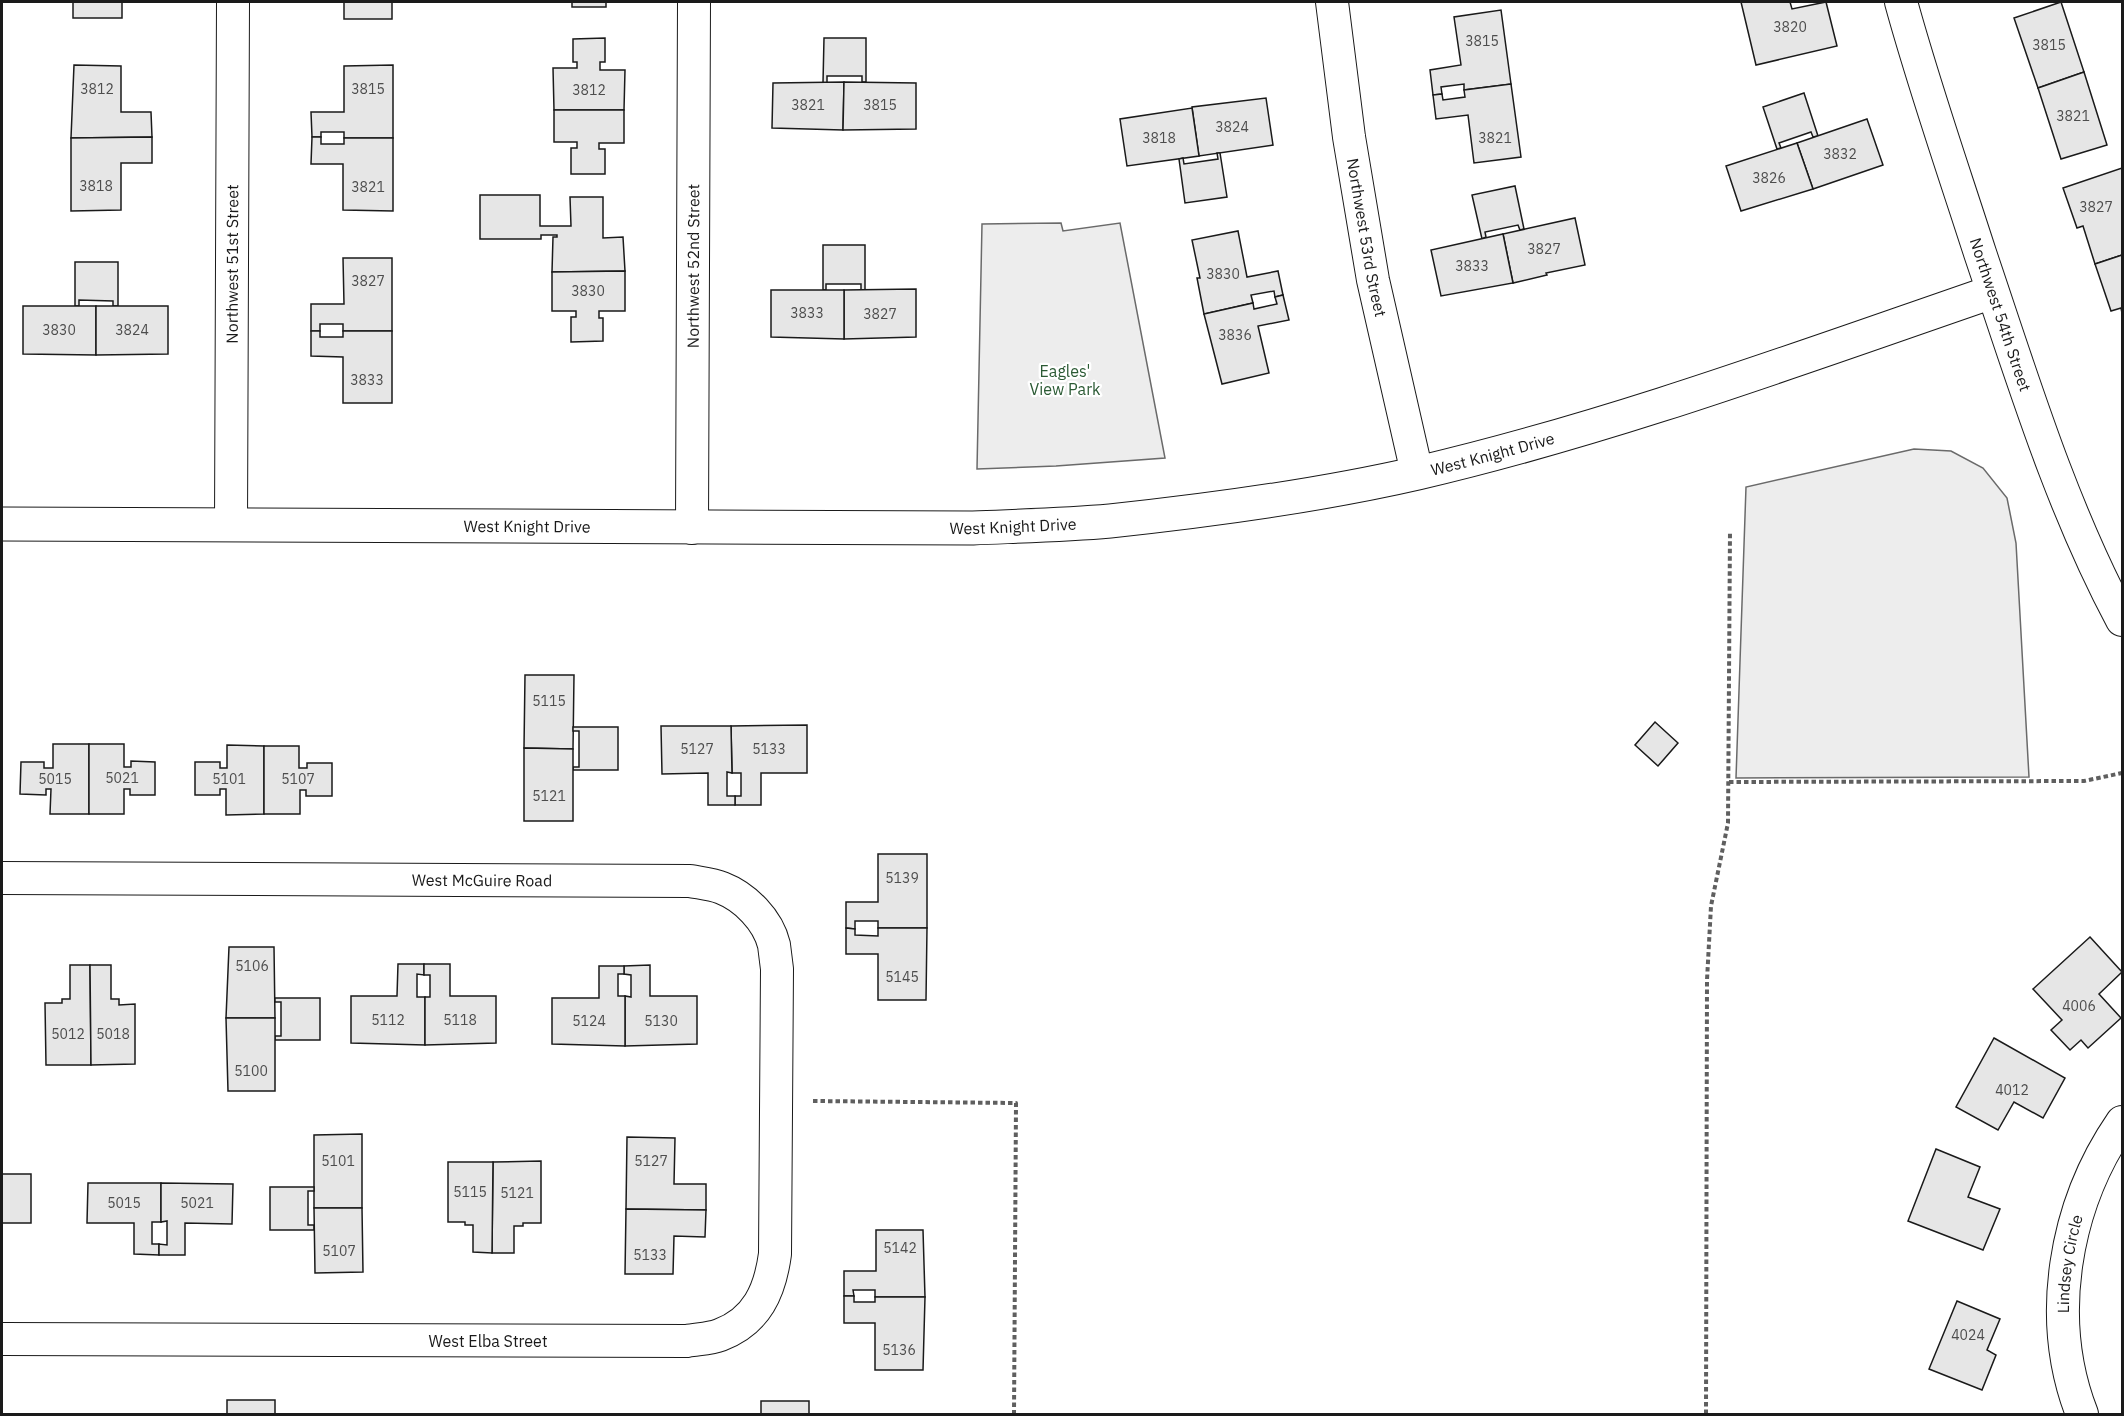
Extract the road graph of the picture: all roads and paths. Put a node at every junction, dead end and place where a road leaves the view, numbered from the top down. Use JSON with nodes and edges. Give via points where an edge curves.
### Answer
{"nodes":[{"id":1,"x":233,"y":2,"type":"edge"},
{"id":2,"x":694,"y":2,"type":"edge"},
{"id":3,"x":1332,"y":2,"type":"edge"},
{"id":4,"x":1901,"y":2,"type":"edge"},
{"id":5,"x":1992,"y":292,"type":"junction"},
{"id":6,"x":1417,"y":473,"type":"junction"},
{"id":7,"x":2,"y":524,"type":"edge"},
{"id":8,"x":231,"y":525,"type":"junction"},
{"id":9,"x":692,"y":528,"type":"junction"},
{"id":10,"x":1730,"y":531,"type":"dead end"},
{"id":11,"x":2122,"y":620,"type":"edge"},
{"id":12,"x":2122,"y":773,"type":"edge"},
{"id":13,"x":1729,"y":782,"type":"junction"},
{"id":14,"x":2,"y":878,"type":"edge"},
{"id":15,"x":813,"y":1101,"type":"dead end"},
{"id":16,"x":777,"y":1104,"type":"joint"},
{"id":17,"x":2122,"y":1122,"type":"edge"},
{"id":18,"x":2,"y":1339,"type":"edge"},
{"id":19,"x":1014,"y":1414,"type":"edge"},
{"id":20,"x":1706,"y":1414,"type":"edge"},
{"id":21,"x":2082,"y":1414,"type":"edge"}],
"edges":[{"from":1,"to":8,"type":"street","name":"Northwest 51st Street"},
{"from":2,"to":9,"type":"street","name":"Northwest 52nd Street"},
{"from":3,"to":6,"type":"street","name":"Northwest 53rd Street","via":[[1373,280]]},
{"from":4,"to":5,"type":"street","name":"Northwest 54th Street"},
{"from":5,"to":6,"type":"street","name":"West Knight Drive","via":[[1552,439]]},
{"from":5,"to":11,"type":"street","name":"Northwest 54th Street","via":[[2061,488]]},
{"from":6,"to":9,"type":"street","name":"West Knight Drive","via":[[1298,495],[1108,521],[973,528]]},
{"from":7,"to":8,"type":"street","name":"West Knight Drive"},
{"from":8,"to":9,"type":"street","name":"West Knight Drive"},
{"from":10,"to":13,"type":"path"},
{"from":12,"to":13,"type":"path","via":[[2084,781]]},
{"from":13,"to":20,"type":"path","via":[[1728,824],[1711,906],[1707,980]]},
{"from":14,"to":16,"type":"street","name":"West McGuire Road","via":[[690,881],[721,887],[740,897],[757,914],[773,944],[777,969]]},
{"from":15,"to":19,"type":"path","via":[[1016,1103]]},
{"from":16,"to":18,"type":"street","name":"West Elba Street","via":[[772,1279],[754,1311],[738,1326],[719,1335],[687,1341]]},
{"from":17,"to":21,"type":"street","name":"Lindsey Circle","via":[[2089,1183],[2072,1234],[2064,1288],[2064,1342]]}]}
